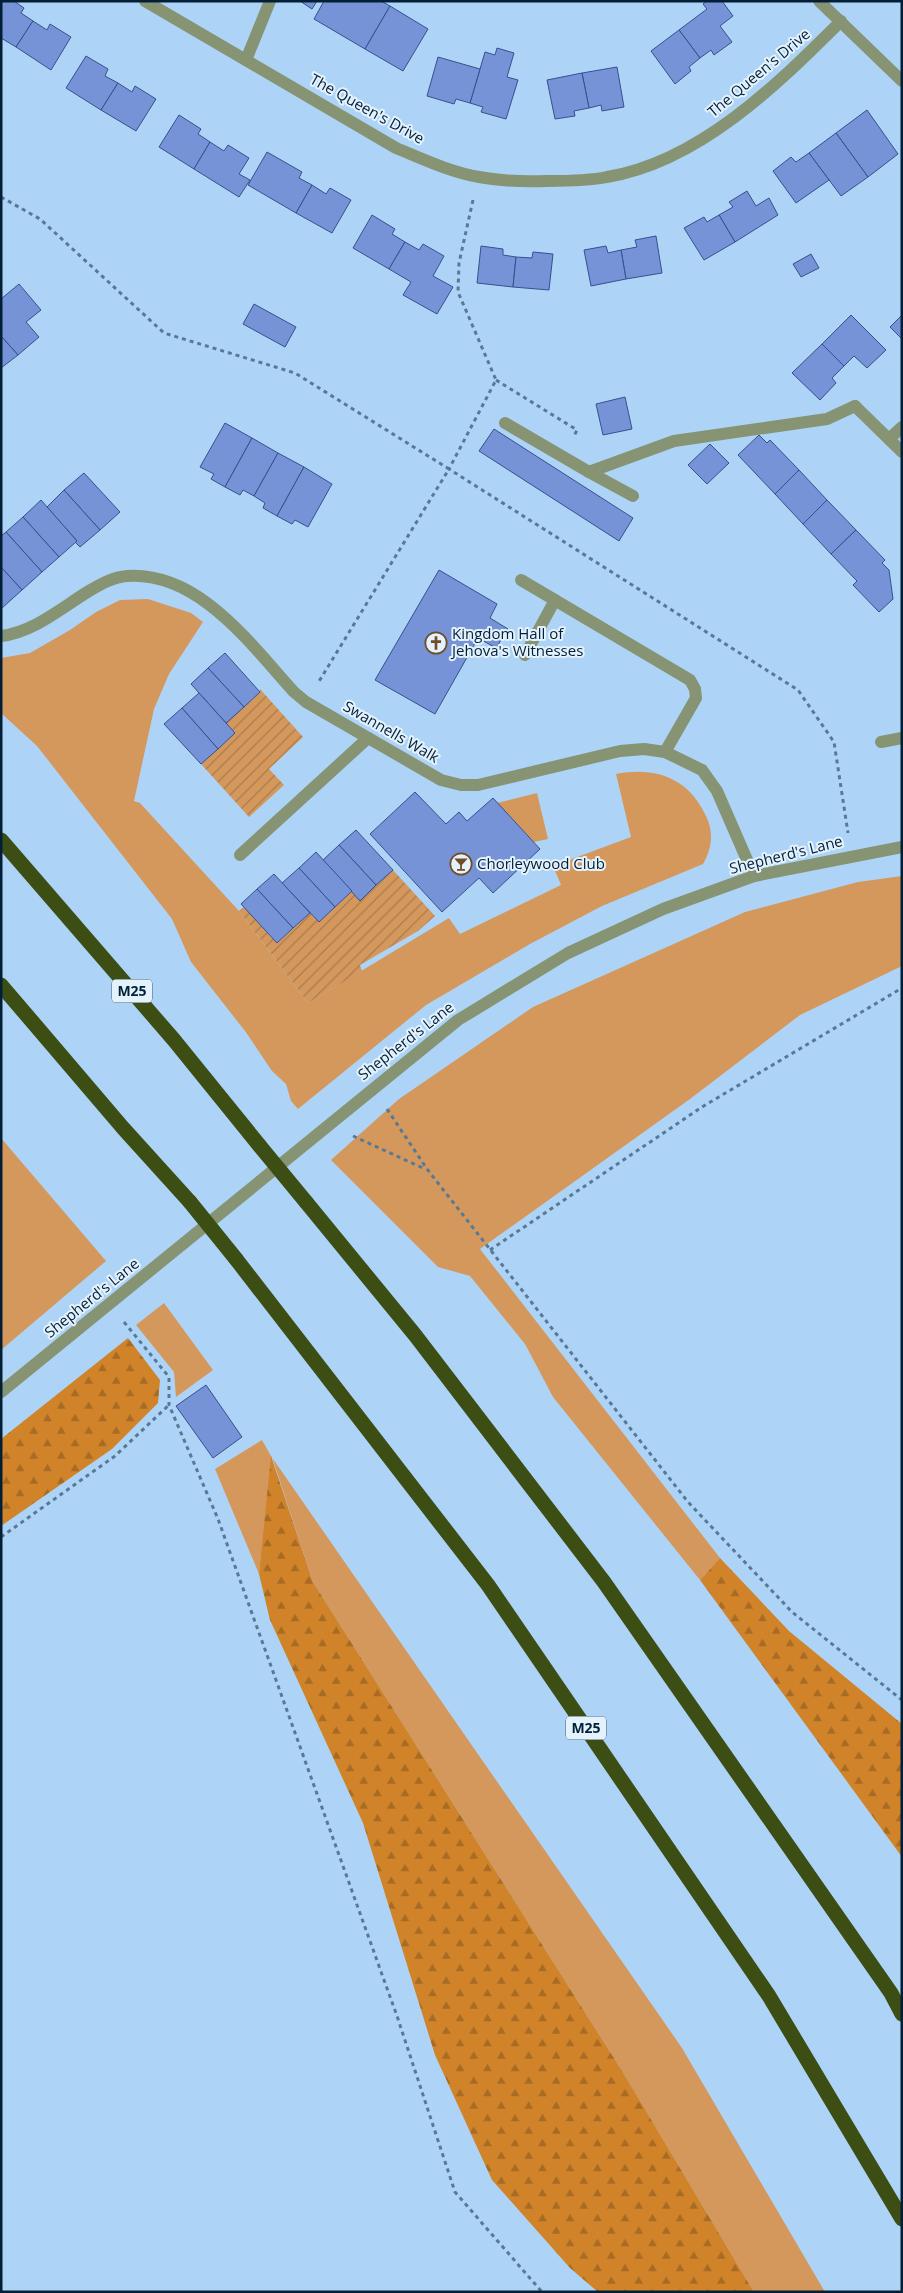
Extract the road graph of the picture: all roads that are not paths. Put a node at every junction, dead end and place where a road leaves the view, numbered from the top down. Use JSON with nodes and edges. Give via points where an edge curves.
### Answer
{"nodes":[{"id":1,"x":145,"y":1,"type":"edge"},
{"id":2,"x":270,"y":1,"type":"edge"},
{"id":3,"x":819,"y":1,"type":"edge"},
{"id":4,"x":841,"y":21,"type":"junction"},
{"id":5,"x":246,"y":60,"type":"junction"},
{"id":6,"x":902,"y":81,"type":"edge"},
{"id":7,"x":505,"y":423,"type":"dead end"},
{"id":8,"x":902,"y":427,"type":"edge"},
{"id":9,"x":889,"y":440,"type":"junction"},
{"id":10,"x":902,"y":452,"type":"edge"},
{"id":11,"x":589,"y":472,"type":"junction"},
{"id":12,"x":633,"y":496,"type":"dead end"},
{"id":13,"x":520,"y":580,"type":"dead end"},
{"id":14,"x":555,"y":600,"type":"junction"},
{"id":15,"x":1,"y":636,"type":"edge"},
{"id":16,"x":526,"y":655,"type":"dead end"},
{"id":17,"x":368,"y":738,"type":"junction"},
{"id":18,"x":902,"y":738,"type":"edge"},
{"id":19,"x":881,"y":742,"type":"dead end"},
{"id":20,"x":665,"y":752,"type":"junction"},
{"id":21,"x":1,"y":840,"type":"edge"},
{"id":22,"x":902,"y":848,"type":"edge"},
{"id":23,"x":240,"y":854,"type":"dead end"},
{"id":24,"x":754,"y":876,"type":"junction"},
{"id":25,"x":1,"y":985,"type":"edge"},
{"id":26,"x":1,"y":1392,"type":"edge"},
{"id":27,"x":897,"y":1996,"type":"edge"},
{"id":28,"x":902,"y":2014,"type":"edge"},
{"id":29,"x":902,"y":2220,"type":"edge"}],
"edges":[{"from":1,"to":5,"type":"street","name":"The Queen's Drive"},
{"from":2,"to":5,"type":"street"},
{"from":3,"to":4,"type":"street"},
{"from":4,"to":5,"type":"street","name":"The Queen's Drive","via":[[797,65],[725,125],[687,148],[652,165],[608,177],[563,181],[521,182],[478,177],[433,163],[396,148]]},
{"from":4,"to":6,"type":"street"},
{"from":7,"to":11,"type":"street"},
{"from":8,"to":9,"type":"street"},
{"from":9,"to":10,"type":"street"},
{"from":9,"to":11,"type":"street","via":[[854,406],[827,419],[674,441]]},
{"from":11,"to":12,"type":"street"},
{"from":13,"to":14,"type":"street"},
{"from":14,"to":16,"type":"street"},
{"from":14,"to":20,"type":"street","via":[[690,680],[696,698]]},
{"from":15,"to":17,"type":"street","name":"Swannells Walk","via":[[30,628],[106,581],[146,576],[198,595],[294,692]]},
{"from":17,"to":20,"type":"street","name":"Swannells Walk","via":[[441,780],[460,785],[478,785],[620,751],[644,749]]},
{"from":17,"to":23,"type":"street"},
{"from":18,"to":19,"type":"street"},
{"from":20,"to":24,"type":"street","name":"Swannells Walk","via":[[702,770],[717,791]]},
{"from":21,"to":27,"type":"highway","number":"M25","bridge":true,"via":[[174,1040],[415,1334],[604,1582]]},
{"from":22,"to":24,"type":"street","name":"Shepherd's Lane"},
{"from":24,"to":26,"type":"street","name":"Shepherd's Lane","via":[[663,908],[568,953],[458,1020]]},
{"from":25,"to":29,"type":"highway","number":"M25","bridge":true,"via":[[190,1202],[488,1584],[769,1996]]},
{"from":27,"to":28,"type":"highway","number":"M25"}]}
